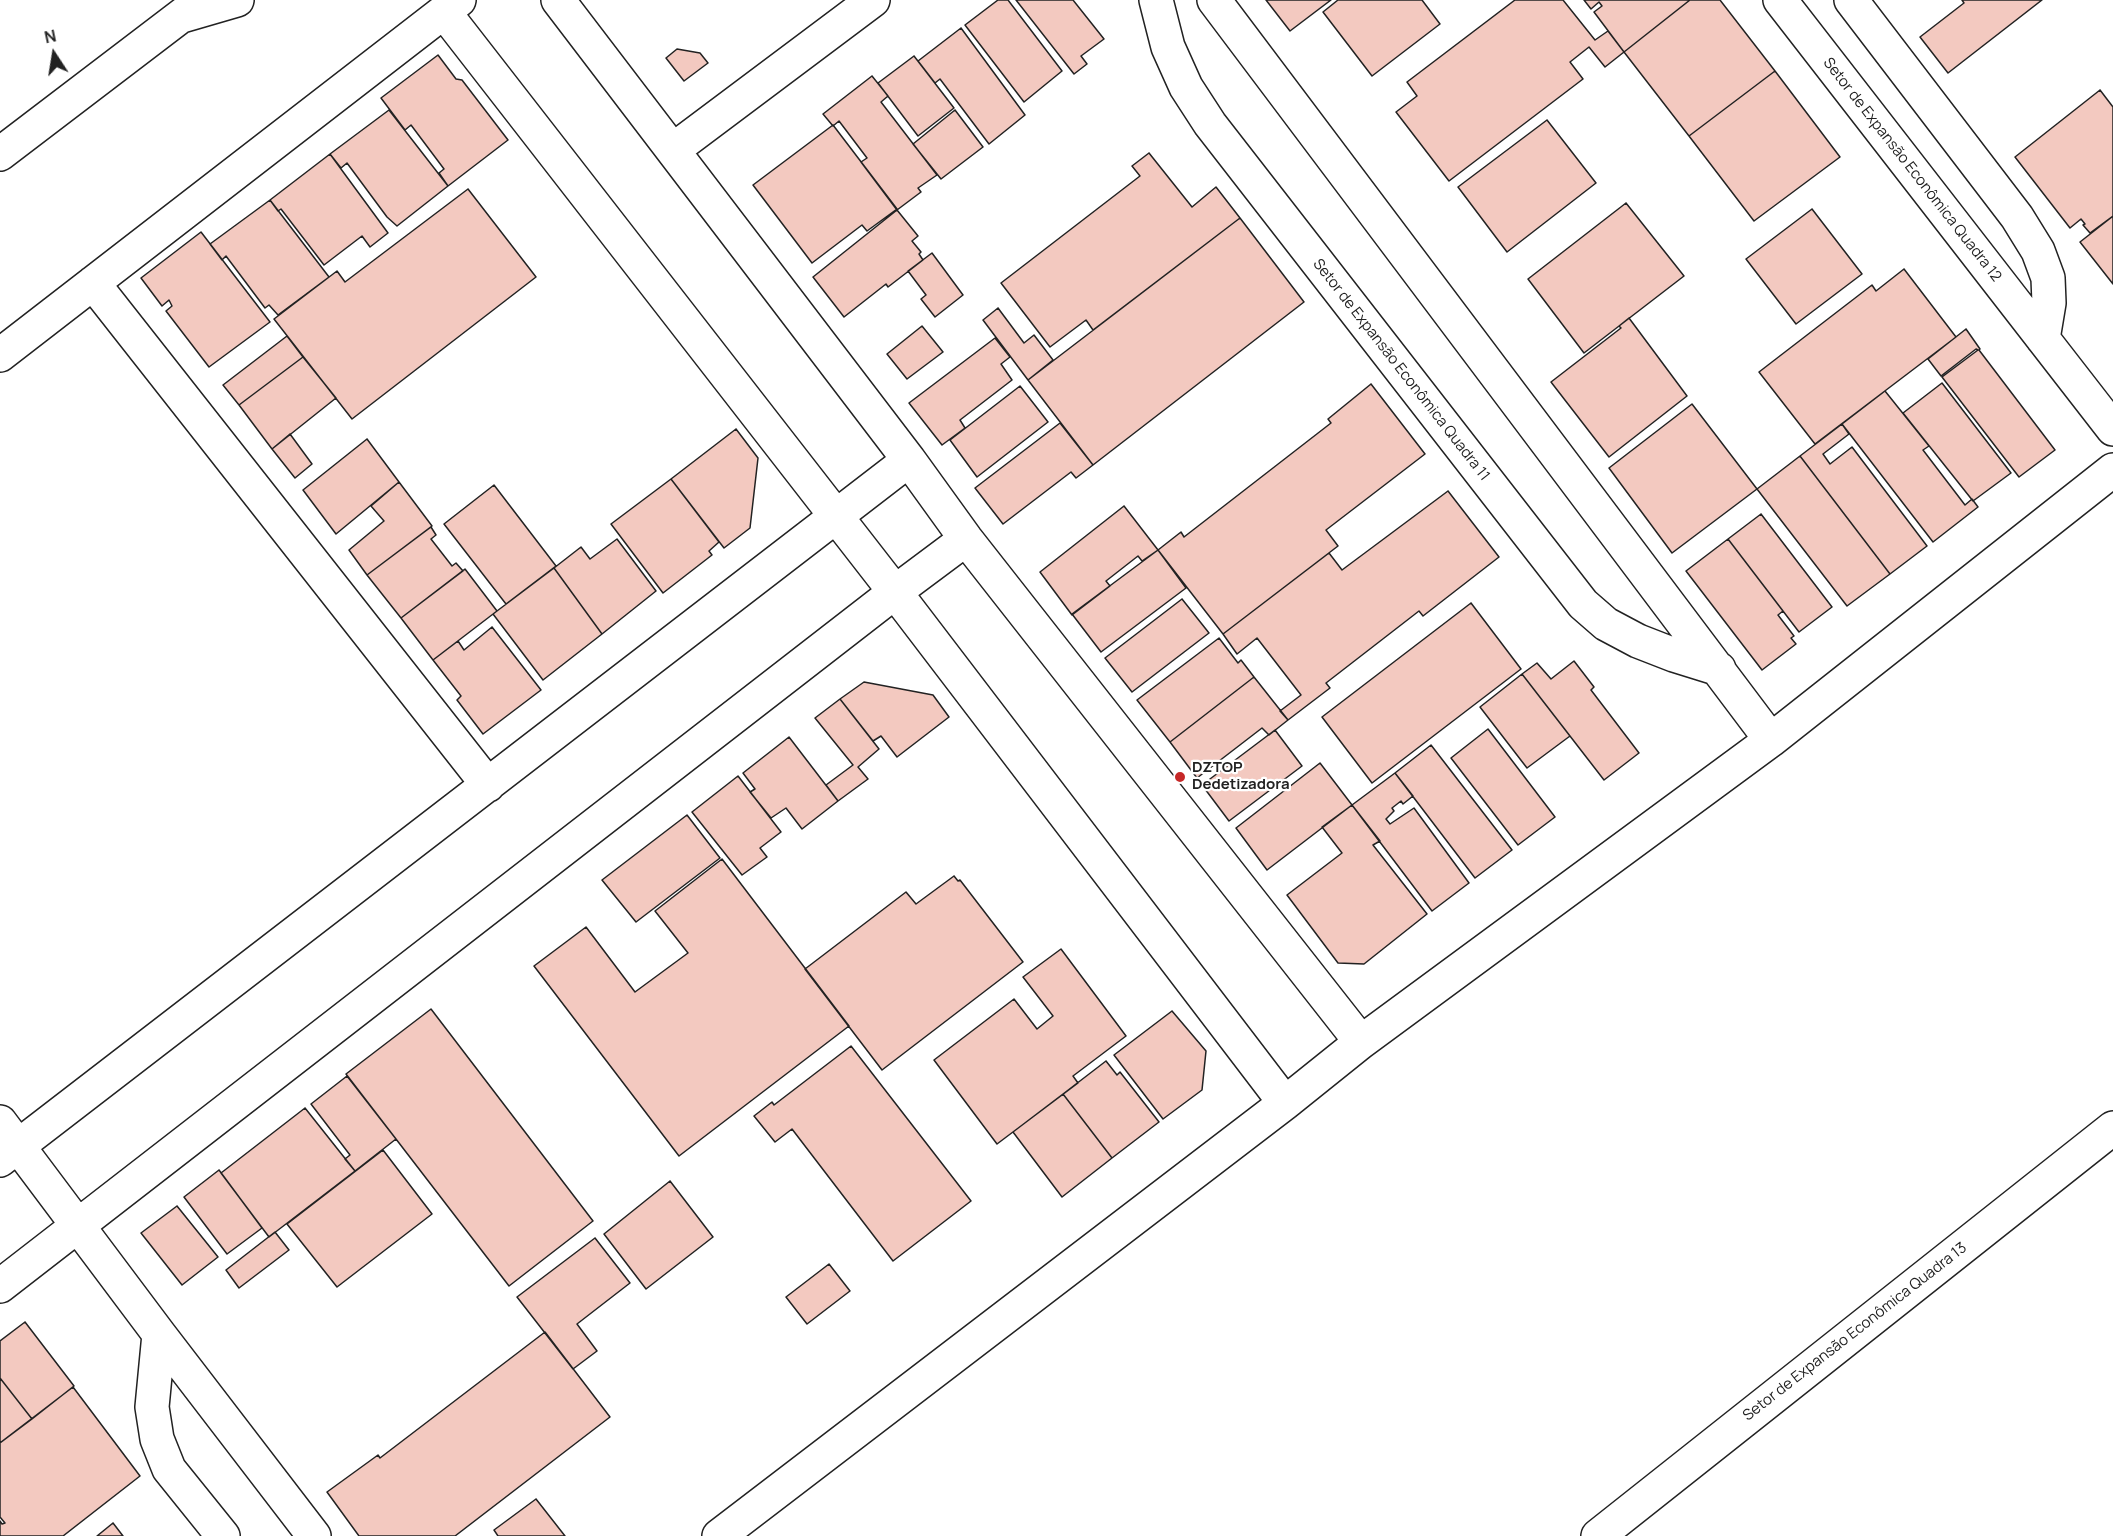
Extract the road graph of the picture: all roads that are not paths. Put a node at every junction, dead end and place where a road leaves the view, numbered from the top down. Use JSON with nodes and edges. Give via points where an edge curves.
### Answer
{"nodes":[{"id":1,"x":237,"y":0,"type":"edge"},
{"id":2,"x":558,"y":0,"type":"edge"},
{"id":3,"x":873,"y":0,"type":"edge"},
{"id":4,"x":1156,"y":0,"type":"edge"},
{"id":5,"x":1214,"y":0,"type":"edge"},
{"id":6,"x":1780,"y":0,"type":"edge"},
{"id":7,"x":1851,"y":0,"type":"edge"},
{"id":8,"x":451,"y":6,"type":"edge"},
{"id":9,"x":191,"y":8,"type":"edge"},
{"id":10,"x":673,"y":150,"type":"junction"},
{"id":11,"x":0,"y":154,"type":"edge"},
{"id":12,"x":93,"y":283,"type":"junction"},
{"id":13,"x":2043,"y":339,"type":"junction"},
{"id":14,"x":0,"y":355,"type":"edge"},
{"id":15,"x":2113,"y":429,"type":"edge"},
{"id":16,"x":909,"y":460,"type":"junction"},
{"id":17,"x":2113,"y":470,"type":"edge"},
{"id":18,"x":836,"y":516,"type":"junction"},
{"id":19,"x":966,"y":539,"type":"junction"},
{"id":20,"x":894,"y":592,"type":"junction"},
{"id":21,"x":1719,"y":669,"type":"junction"},
{"id":22,"x":1771,"y":740,"type":"junction"},
{"id":23,"x":488,"y":785,"type":"junction"},
{"id":24,"x":1361,"y":1042,"type":"junction"},
{"id":25,"x":1285,"y":1103,"type":"junction"},
{"id":26,"x":2113,"y":1128,"type":"edge"},
{"id":27,"x":6,"y":1143,"type":"edge"},
{"id":28,"x":79,"y":1226,"type":"junction"},
{"id":29,"x":0,"y":1286,"type":"edge"},
{"id":30,"x":159,"y":1334,"type":"junction"},
{"id":31,"x":223,"y":1536,"type":"edge"},
{"id":32,"x":314,"y":1536,"type":"edge"},
{"id":33,"x":719,"y":1536,"type":"edge"},
{"id":34,"x":1598,"y":1536,"type":"edge"}],
"edges":[{"from":1,"to":9,"type":"main road"},
{"from":2,"to":10,"type":"main road"},
{"from":3,"to":10,"type":"main road"},
{"from":4,"to":21,"type":"main road","name":"Setor de Expansão Econômica Quadra 11","via":[[1168,47],[1186,87],[1210,124],[1583,604],[1606,624],[1638,641]]},
{"from":5,"to":21,"type":"main road"},
{"from":6,"to":13,"type":"main road","name":"Setor de Expansão Econômica Quadra 12"},
{"from":7,"to":13,"type":"main road","via":[[2038,251],[2048,278],[2049,303]]},
{"from":8,"to":12,"type":"main road"},
{"from":8,"to":18,"type":"main road"},
{"from":9,"to":11,"type":"main road"},
{"from":10,"to":16,"type":"main road"},
{"from":12,"to":14,"type":"main road"},
{"from":12,"to":23,"type":"main road"},
{"from":13,"to":15,"type":"main road","name":"Setor de Expansão Econômica Quadra 12"},
{"from":16,"to":18,"type":"main road"},
{"from":16,"to":19,"type":"main road"},
{"from":17,"to":22,"type":"main road"},
{"from":18,"to":20,"type":"main road"},
{"from":18,"to":23,"type":"main road"},
{"from":19,"to":20,"type":"main road"},
{"from":19,"to":24,"type":"main road"},
{"from":20,"to":25,"type":"main road"},
{"from":20,"to":28,"type":"main road"},
{"from":21,"to":22,"type":"main road"},
{"from":22,"to":24,"type":"main road"},
{"from":23,"to":27,"type":"main road"},
{"from":24,"to":25,"type":"main road"},
{"from":25,"to":33,"type":"main road"},
{"from":26,"to":34,"type":"main road","name":"Setor de Expansão Econômica Quadra 13"},
{"from":27,"to":28,"type":"main road"},
{"from":28,"to":29,"type":"main road"},
{"from":28,"to":30,"type":"main road"},
{"from":30,"to":31,"type":"main road","via":[[152,1407],[157,1440],[169,1469]]},
{"from":30,"to":32,"type":"main road"}]}
